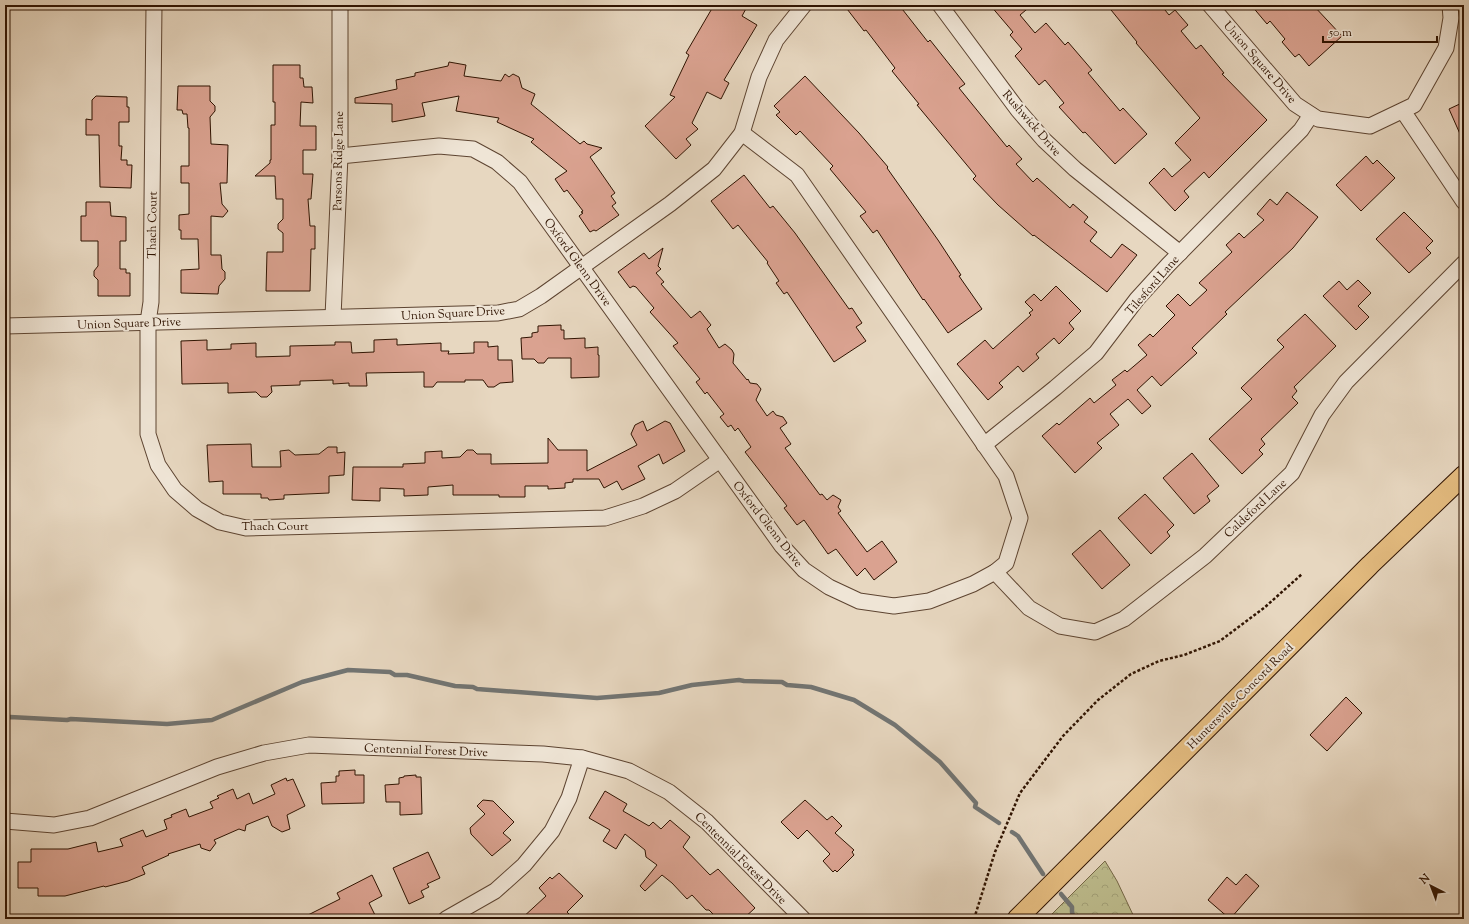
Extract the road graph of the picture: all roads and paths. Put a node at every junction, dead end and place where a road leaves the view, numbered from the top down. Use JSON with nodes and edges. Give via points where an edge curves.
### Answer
{"nodes":[{"id":1,"x":154,"y":5,"type":"edge"},
{"id":2,"x":340,"y":5,"type":"edge"},
{"id":3,"x":804,"y":5,"type":"edge"},
{"id":4,"x":940,"y":5,"type":"edge"},
{"id":5,"x":1210,"y":5,"type":"edge"},
{"id":6,"x":1450,"y":5,"type":"edge"},
{"id":7,"x":1403,"y":110,"type":"junction"},
{"id":8,"x":1312,"y":114,"type":"junction"},
{"id":9,"x":742,"y":133,"type":"junction"},
{"id":10,"x":340,"y":156,"type":"junction"},
{"id":11,"x":1464,"y":202,"type":"edge"},
{"id":12,"x":1180,"y":253,"type":"junction"},
{"id":13,"x":1464,"y":263,"type":"edge"},
{"id":14,"x":581,"y":267,"type":"junction"},
{"id":15,"x":333,"y":317,"type":"junction"},
{"id":16,"x":148,"y":322,"type":"junction"},
{"id":17,"x":5,"y":326,"type":"edge"},
{"id":18,"x":984,"y":445,"type":"junction"},
{"id":19,"x":720,"y":460,"type":"junction"},
{"id":20,"x":1464,"y":475,"type":"edge"},
{"id":21,"x":995,"y":572,"type":"junction"},
{"id":22,"x":1302,"y":574,"type":"dead end"},
{"id":23,"x":582,"y":758,"type":"junction"},
{"id":24,"x":5,"y":821,"type":"edge"},
{"id":25,"x":446,"y":919,"type":"edge"},
{"id":26,"x":803,"y":919,"type":"edge"},
{"id":27,"x":974,"y":919,"type":"edge"},
{"id":28,"x":1017,"y":919,"type":"edge"}],
"edges":[{"from":1,"to":16,"type":"street","name":"Thach Court","via":[[151,302]]},
{"from":2,"to":10,"type":"street","name":"Parsons Ridge Lane"},
{"from":3,"to":9,"type":"street","name":"Union Square Drive","via":[[776,40],[759,77]]},
{"from":4,"to":12,"type":"street","name":"Rushwick Drive","via":[[1018,110],[1044,140],[1075,169]]},
{"from":5,"to":8,"type":"street","name":"Union Square Drive","via":[[1295,104]]},
{"from":6,"to":7,"type":"street","name":"Union Square Drive","via":[[1451,18],[1446,48],[1414,105]]},
{"from":7,"to":8,"type":"street","name":"Union Square Drive","via":[[1370,126],[1318,119]]},
{"from":7,"to":11,"type":"street"},
{"from":8,"to":12,"type":"street","name":"Tilesford Lane","via":[[1302,130]]},
{"from":9,"to":14,"type":"street","name":"Union Square Drive","via":[[714,169],[670,204]]},
{"from":9,"to":18,"type":"street","name":"Oxford Glenn Drive","via":[[797,175]]},
{"from":10,"to":14,"type":"street","name":"Oxford Glenn Drive","via":[[439,146],[473,149],[497,162],[520,182]]},
{"from":10,"to":15,"type":"street","name":"Parsons Ridge Lane"},
{"from":12,"to":18,"type":"street","name":"Tilesford Lane","via":[[1137,299],[1096,353]]},
{"from":13,"to":21,"type":"street","name":"Caldeford Lane","via":[[1346,382],[1322,415],[1292,474],[1205,556],[1124,619],[1095,632],[1060,626],[1029,608]]},
{"from":14,"to":15,"type":"street","name":"Union Square Drive","via":[[519,309],[498,313]]},
{"from":14,"to":19,"type":"street","name":"Oxford Glenn Drive"},
{"from":15,"to":16,"type":"street","name":"Union Square Drive"},
{"from":16,"to":17,"type":"street","name":"Union Square Drive"},
{"from":16,"to":19,"type":"street","name":"Thach Court","via":[[148,434],[158,465],[175,490],[197,509],[220,522],[246,528],[605,518],[643,506],[675,491]]},
{"from":18,"to":21,"type":"street","name":"Oxford Glenn Drive","via":[[1006,476],[1020,518],[1006,563]]},
{"from":19,"to":21,"type":"street","name":"Oxford Glenn Drive","via":[[782,546],[804,570],[829,588],[858,601],[894,606],[929,602]]},
{"from":20,"to":28,"type":"main road","name":"Huntersville-Concord Road","via":[[1370,565]]},
{"from":22,"to":27,"type":"path","via":[[1264,608],[1220,641],[1160,661],[1131,674],[1098,700],[1063,736],[1020,793],[995,852]]},
{"from":23,"to":24,"type":"street","name":"Centennial Forest Drive","via":[[543,754],[309,746],[264,753],[217,767],[90,818],[54,825]]},
{"from":23,"to":25,"type":"street","via":[[569,798],[552,831],[495,891]]},
{"from":23,"to":26,"type":"street","name":"Centennial Forest Drive","via":[[629,771],[669,792],[708,822]]}]}
